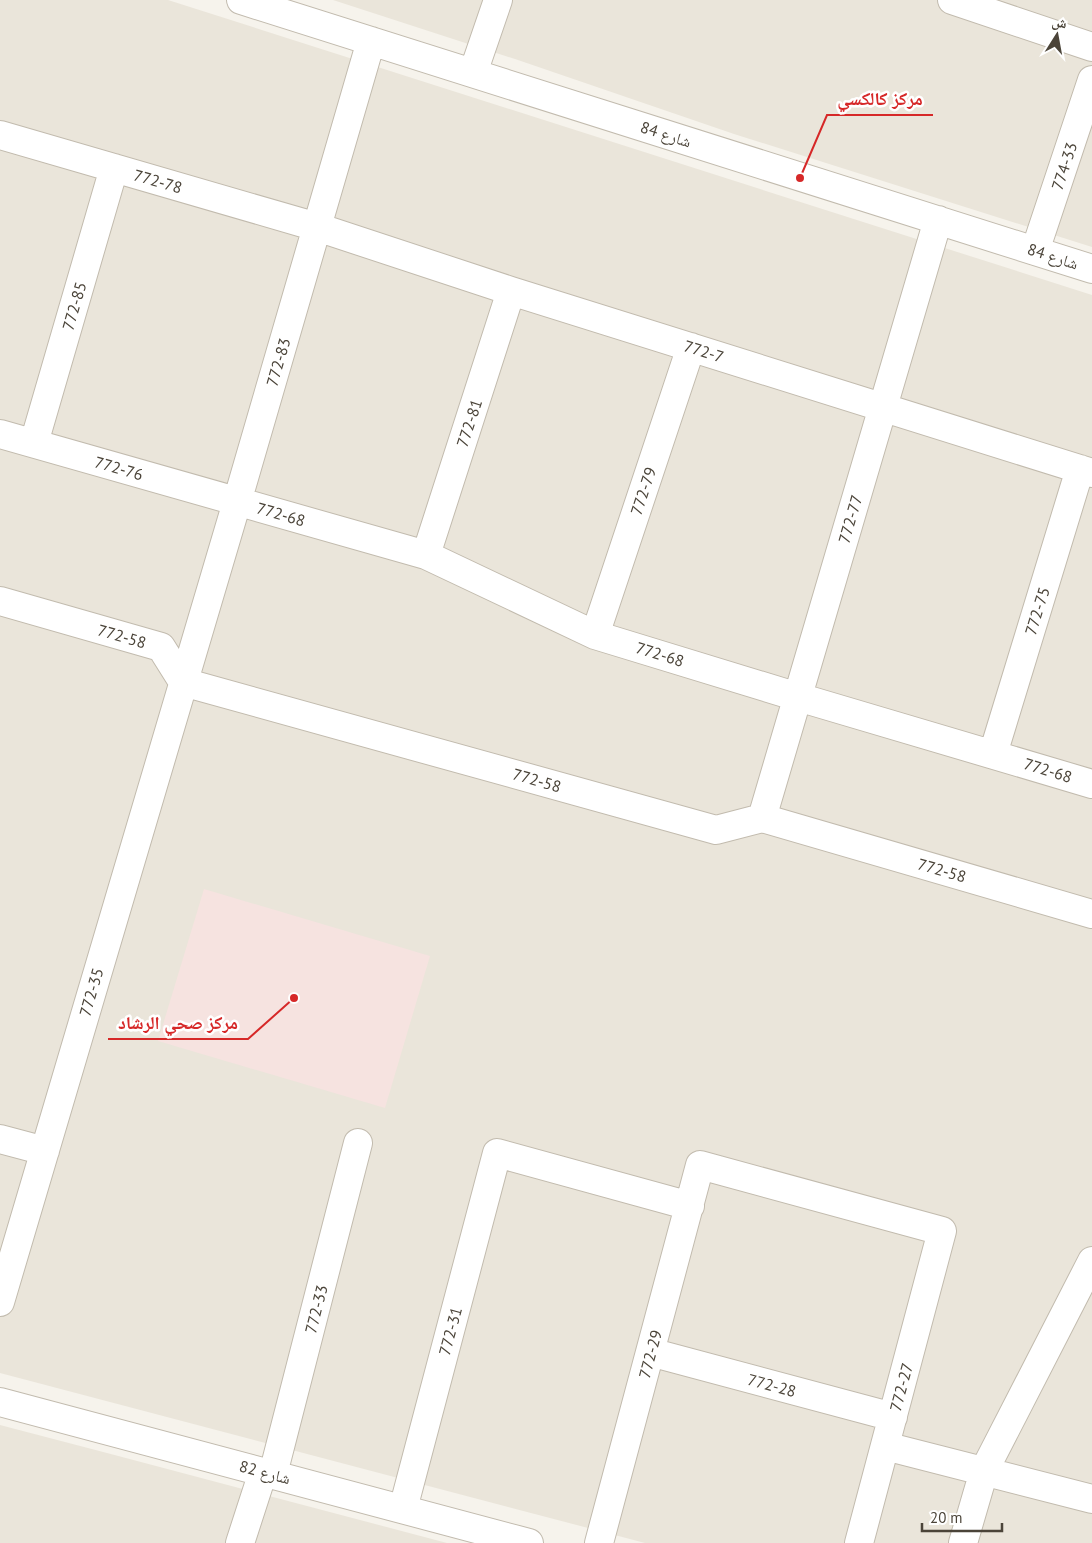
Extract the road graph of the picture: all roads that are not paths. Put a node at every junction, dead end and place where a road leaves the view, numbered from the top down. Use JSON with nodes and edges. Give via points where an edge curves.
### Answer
{"nodes":[{"id":1,"x":241,"y":0,"type":"edge"},
{"id":2,"x":498,"y":0,"type":"edge"},
{"id":3,"x":952,"y":0,"type":"edge"},
{"id":4,"x":370,"y":41,"type":"junction"},
{"id":5,"x":1092,"y":46,"type":"edge"},
{"id":6,"x":473,"y":73,"type":"junction"},
{"id":7,"x":1092,"y":80,"type":"edge"},
{"id":8,"x":0,"y":135,"type":"edge"},
{"id":9,"x":114,"y":168,"type":"junction"},
{"id":10,"x":938,"y":220,"type":"junction"},
{"id":11,"x":317,"y":227,"type":"junction"},
{"id":12,"x":1036,"y":251,"type":"junction"},
{"id":13,"x":1092,"y":269,"type":"edge"},
{"id":14,"x":511,"y":291,"type":"junction"},
{"id":15,"x":691,"y":347,"type":"junction"},
{"id":16,"x":882,"y":408,"type":"junction"},
{"id":17,"x":0,"y":434,"type":"edge"},
{"id":18,"x":34,"y":443,"type":"junction"},
{"id":19,"x":1086,"y":471,"type":"edge"},
{"id":20,"x":237,"y":502,"type":"junction"},
{"id":21,"x":426,"y":555,"type":"junction"},
{"id":22,"x":0,"y":601,"type":"edge"},
{"id":23,"x":595,"y":634,"type":"junction"},
{"id":24,"x":183,"y":682,"type":"junction"},
{"id":25,"x":798,"y":697,"type":"junction"},
{"id":26,"x":993,"y":754,"type":"junction"},
{"id":27,"x":1092,"y":784,"type":"edge"},
{"id":28,"x":762,"y":818,"type":"junction"},
{"id":29,"x":1092,"y":914,"type":"edge"},
{"id":30,"x":0,"y":1139,"type":"edge"},
{"id":31,"x":358,"y":1143,"type":"dead end"},
{"id":32,"x":44,"y":1151,"type":"junction"},
{"id":33,"x":690,"y":1206,"type":"junction"},
{"id":34,"x":942,"y":1231,"type":"joint"},
{"id":35,"x":1092,"y":1261,"type":"edge"},
{"id":36,"x":0,"y":1302,"type":"edge"},
{"id":37,"x":650,"y":1352,"type":"junction"},
{"id":38,"x":0,"y":1402,"type":"edge"},
{"id":39,"x":893,"y":1417,"type":"junction"},
{"id":40,"x":886,"y":1446,"type":"junction"},
{"id":41,"x":984,"y":1472,"type":"junction"},
{"id":42,"x":268,"y":1473,"type":"junction"},
{"id":43,"x":1092,"y":1499,"type":"edge"},
{"id":44,"x":403,"y":1509,"type":"junction"},
{"id":45,"x":240,"y":1543,"type":"edge"},
{"id":46,"x":529,"y":1543,"type":"edge"},
{"id":47,"x":599,"y":1543,"type":"edge"},
{"id":48,"x":860,"y":1543,"type":"edge"},
{"id":49,"x":963,"y":1543,"type":"edge"}],
"edges":[{"from":1,"to":4,"type":"street","name":"شارع 84"},
{"from":2,"to":6,"type":"street"},
{"from":3,"to":5,"type":"street"},
{"from":4,"to":6,"type":"street","name":"شارع 84"},
{"from":4,"to":11,"type":"street","name":"772-83"},
{"from":6,"to":10,"type":"street","name":"شارع 84"},
{"from":7,"to":12,"type":"street","name":"774-33"},
{"from":8,"to":9,"type":"street","name":"772-78"},
{"from":9,"to":11,"type":"street","name":"772-78"},
{"from":9,"to":18,"type":"street","name":"772-85"},
{"from":10,"to":12,"type":"street","name":"شارع 84"},
{"from":10,"to":16,"type":"street","name":"772-77"},
{"from":11,"to":14,"type":"street","name":"772-7"},
{"from":11,"to":20,"type":"street","name":"772-83"},
{"from":12,"to":13,"type":"street","name":"شارع 84"},
{"from":14,"to":15,"type":"street","name":"772-7"},
{"from":14,"to":21,"type":"street","name":"772-81"},
{"from":15,"to":16,"type":"street","name":"772-7"},
{"from":15,"to":23,"type":"street","name":"772-79"},
{"from":16,"to":19,"type":"street","name":"772-7"},
{"from":16,"to":25,"type":"street","name":"772-77"},
{"from":17,"to":18,"type":"street","name":"772-76"},
{"from":18,"to":20,"type":"street","name":"772-76"},
{"from":19,"to":26,"type":"street","name":"772-75"},
{"from":20,"to":21,"type":"street","name":"772-68"},
{"from":20,"to":24,"type":"street","name":"772-83"},
{"from":21,"to":23,"type":"street","name":"772-68"},
{"from":22,"to":24,"type":"street","name":"772-58","via":[[161,647]]},
{"from":23,"to":25,"type":"street","name":"772-68"},
{"from":24,"to":28,"type":"street","name":"772-58","via":[[716,830]]},
{"from":24,"to":32,"type":"street","name":"772-35"},
{"from":25,"to":26,"type":"street","name":"772-68"},
{"from":25,"to":28,"type":"street","name":"772-77"},
{"from":26,"to":27,"type":"street","name":"772-68"},
{"from":28,"to":29,"type":"street","name":"772-58"},
{"from":30,"to":32,"type":"street"},
{"from":31,"to":42,"type":"street","name":"772-33"},
{"from":32,"to":36,"type":"street","name":"772-35"},
{"from":33,"to":34,"type":"street","name":"772-29","via":[[700,1165]]},
{"from":33,"to":37,"type":"street","name":"772-29"},
{"from":33,"to":44,"type":"street","name":"772-31","via":[[497,1153]]},
{"from":34,"to":39,"type":"street","name":"772-27"},
{"from":35,"to":41,"type":"street"},
{"from":37,"to":39,"type":"street","name":"772-28"},
{"from":37,"to":47,"type":"street","name":"772-29"},
{"from":38,"to":42,"type":"street","name":"شارع 82"},
{"from":39,"to":40,"type":"street","name":"772-27"},
{"from":40,"to":41,"type":"street"},
{"from":40,"to":48,"type":"street","name":"772-27"},
{"from":41,"to":43,"type":"street"},
{"from":41,"to":49,"type":"street"},
{"from":42,"to":44,"type":"street","name":"شارع 82"},
{"from":42,"to":45,"type":"street","name":"772-33"},
{"from":44,"to":46,"type":"street","name":"شارع 82"}]}
